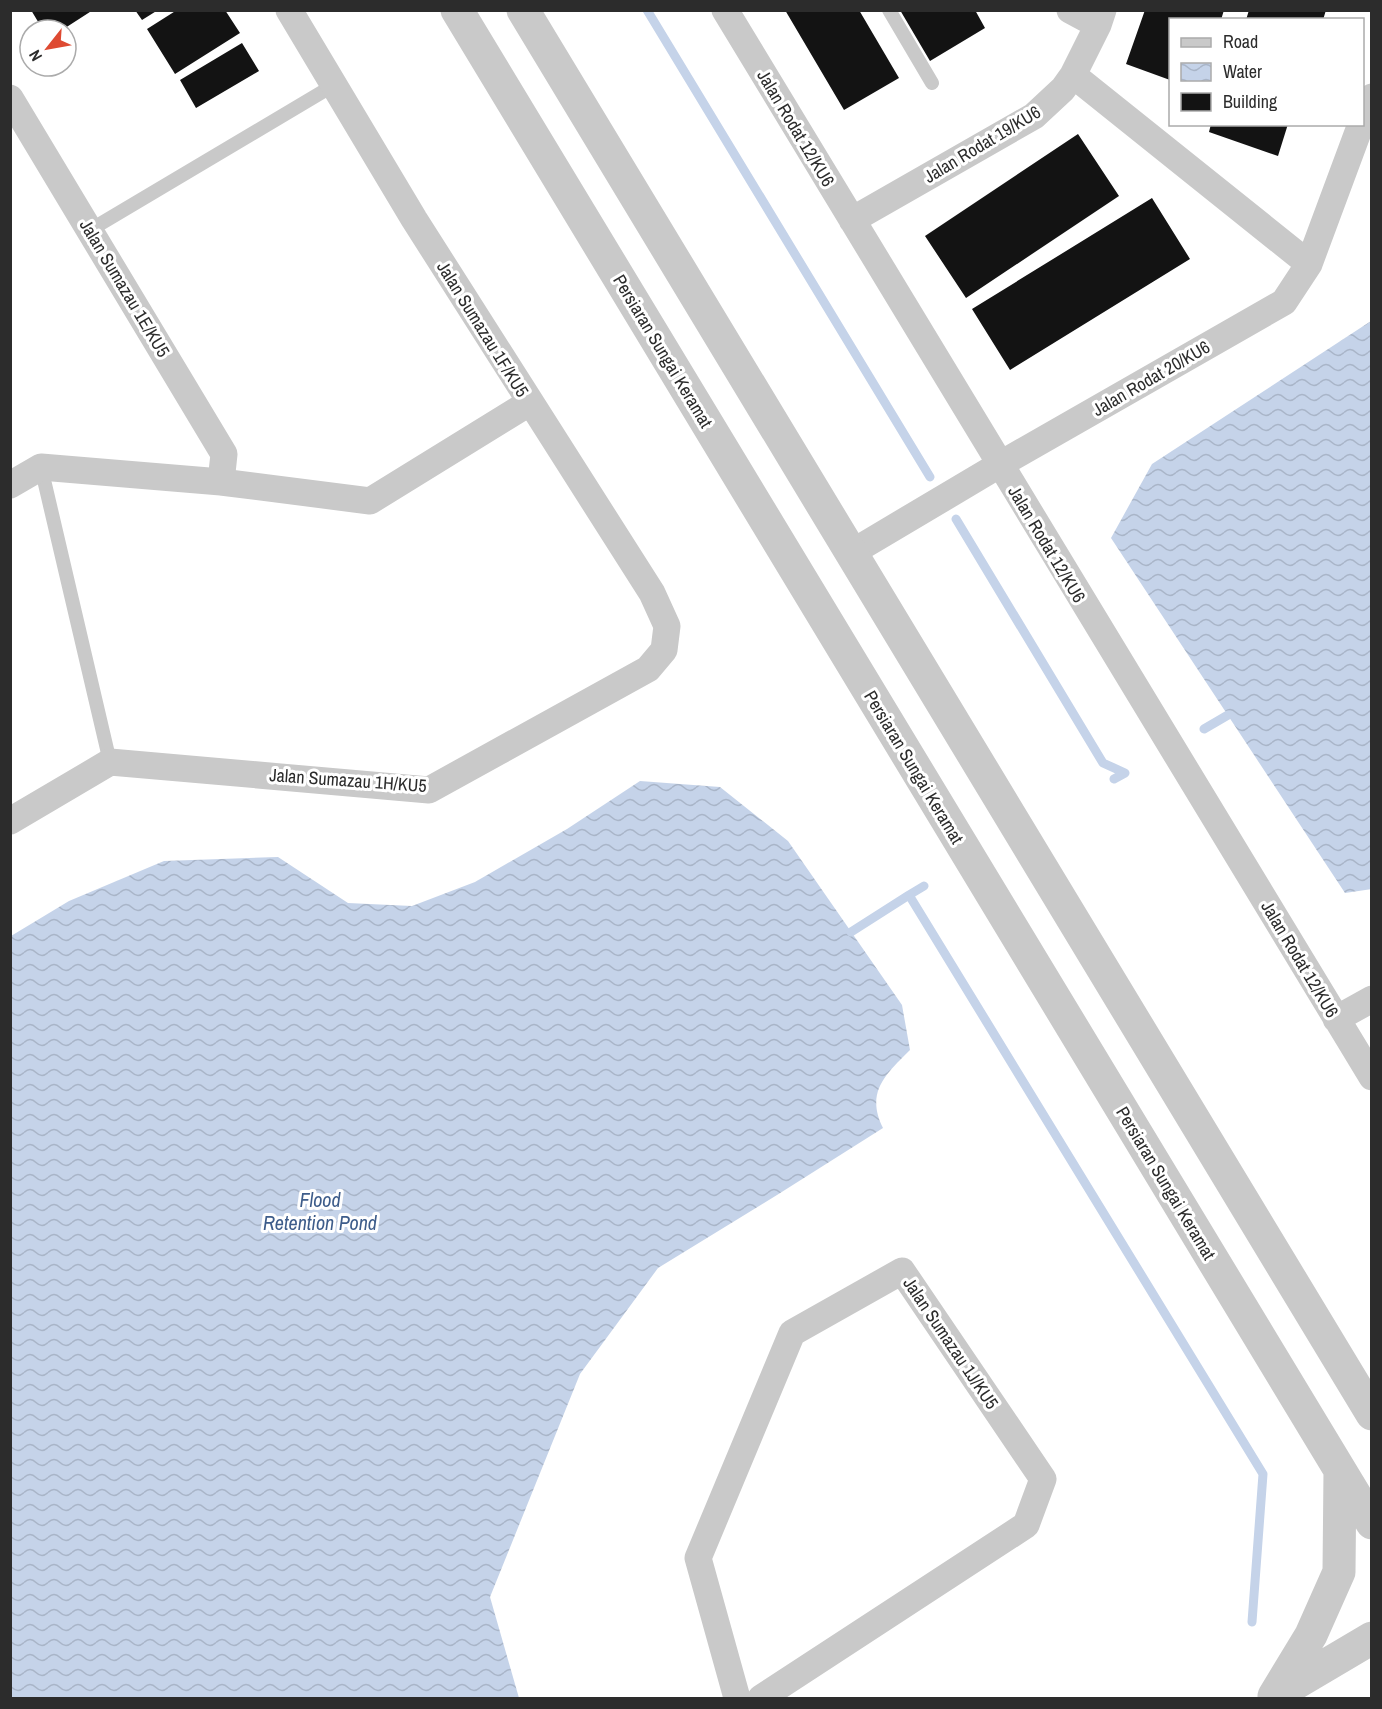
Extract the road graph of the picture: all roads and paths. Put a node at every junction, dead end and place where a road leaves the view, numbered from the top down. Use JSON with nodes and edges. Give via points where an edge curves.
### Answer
{"nodes":[{"id":1,"x":289,"y":10,"type":"edge"},
{"id":2,"x":457,"y":10,"type":"edge"},
{"id":3,"x":523,"y":10,"type":"edge"},
{"id":4,"x":725,"y":10,"type":"edge"},
{"id":5,"x":889,"y":10,"type":"edge"},
{"id":6,"x":1070,"y":10,"type":"edge"},
{"id":7,"x":1100,"y":18,"type":"edge"},
{"id":8,"x":1073,"y":75,"type":"junction"},
{"id":9,"x":932,"y":83,"type":"dead end"},
{"id":10,"x":334,"y":85,"type":"junction"},
{"id":11,"x":1371,"y":97,"type":"edge"},
{"id":12,"x":10,"y":98,"type":"edge"},
{"id":13,"x":1364,"y":117,"type":"edge"},
{"id":14,"x":1361,"y":126,"type":"edge"},
{"id":15,"x":852,"y":220,"type":"junction"},
{"id":16,"x":90,"y":230,"type":"junction"},
{"id":17,"x":1309,"y":264,"type":"junction"},
{"id":18,"x":529,"y":403,"type":"junction"},
{"id":19,"x":999,"y":465,"type":"junction"},
{"id":20,"x":41,"y":466,"type":"junction"},
{"id":21,"x":220,"y":482,"type":"junction"},
{"id":22,"x":10,"y":485,"type":"edge"},
{"id":23,"x":851,"y":553,"type":"junction"},
{"id":24,"x":664,"y":650,"type":"joint"},
{"id":25,"x":110,"y":762,"type":"junction"},
{"id":26,"x":10,"y":821,"type":"edge"},
{"id":27,"x":1371,"y":999,"type":"edge"},
{"id":28,"x":1336,"y":1019,"type":"junction"},
{"id":29,"x":1371,"y":1077,"type":"edge"},
{"id":30,"x":1371,"y":1414,"type":"edge"},
{"id":31,"x":1340,"y":1471,"type":"junction"},
{"id":32,"x":1371,"y":1523,"type":"edge"},
{"id":33,"x":1371,"y":1638,"type":"edge"},
{"id":34,"x":1272,"y":1697,"type":"edge"},
{"id":35,"x":736,"y":1698,"type":"edge"},
{"id":36,"x":760,"y":1698,"type":"edge"}],
"edges":[{"from":1,"to":10,"type":"street","name":"Jalan Sumazau 1F/KU5"},
{"from":2,"to":31,"type":"street","name":"Persiaran Sungai Keramat"},
{"from":3,"to":23,"type":"street"},
{"from":4,"to":15,"type":"street","name":"Jalan Rodat 12/KU6"},
{"from":5,"to":9,"type":"lane"},
{"from":6,"to":7,"type":"street"},
{"from":7,"to":8,"type":"street","name":"Jalan Rodat 19/KU6"},
{"from":8,"to":15,"type":"street","name":"Jalan Rodat 19/KU6","via":[[1034,116]]},
{"from":8,"to":17,"type":"street"},
{"from":10,"to":16,"type":"lane"},
{"from":10,"to":18,"type":"street","name":"Jalan Sumazau 1F/KU5"},
{"from":11,"to":13,"type":"street","name":"Jalan Rodat 20/KU6"},
{"from":12,"to":16,"type":"street","name":"Jalan Sumazau 1E/KU5"},
{"from":14,"to":17,"type":"street","name":"Jalan Rodat 20/KU6"},
{"from":15,"to":19,"type":"street","name":"Jalan Rodat 12/KU6"},
{"from":16,"to":21,"type":"street","name":"Jalan Sumazau 1E/KU5","via":[[224,454]]},
{"from":17,"to":19,"type":"street","name":"Jalan Rodat 20/KU6","via":[[1284,302]]},
{"from":18,"to":21,"type":"street","via":[[370,501]]},
{"from":18,"to":24,"type":"street","name":"Jalan Sumazau 1F/KU5","via":[[652,593],[667,626]]},
{"from":19,"to":23,"type":"street","name":"Jalan Rodat 20/KU6"},
{"from":19,"to":28,"type":"street","name":"Jalan Rodat 12/KU6"},
{"from":20,"to":21,"type":"street"},
{"from":20,"to":22,"type":"street"},
{"from":20,"to":25,"type":"lane"},
{"from":23,"to":30,"type":"street"},
{"from":24,"to":25,"type":"street","name":"Jalan Sumazau 1H/KU5","via":[[648,669],[429,790]]},
{"from":25,"to":26,"type":"street"},
{"from":27,"to":28,"type":"street"},
{"from":28,"to":29,"type":"street","name":"Jalan Rodat 12/KU6"},
{"from":31,"to":32,"type":"street","name":"Persiaran Sungai Keramat"},
{"from":31,"to":34,"type":"street","via":[[1339,1572],[1311,1635]]},
{"from":33,"to":34,"type":"street"},
{"from":35,"to":36,"type":"street","name":"Jalan Sumazau 1J/KU5","via":[[698,1558],[792,1333],[902,1271],[1043,1479],[1026,1525]]}]}
